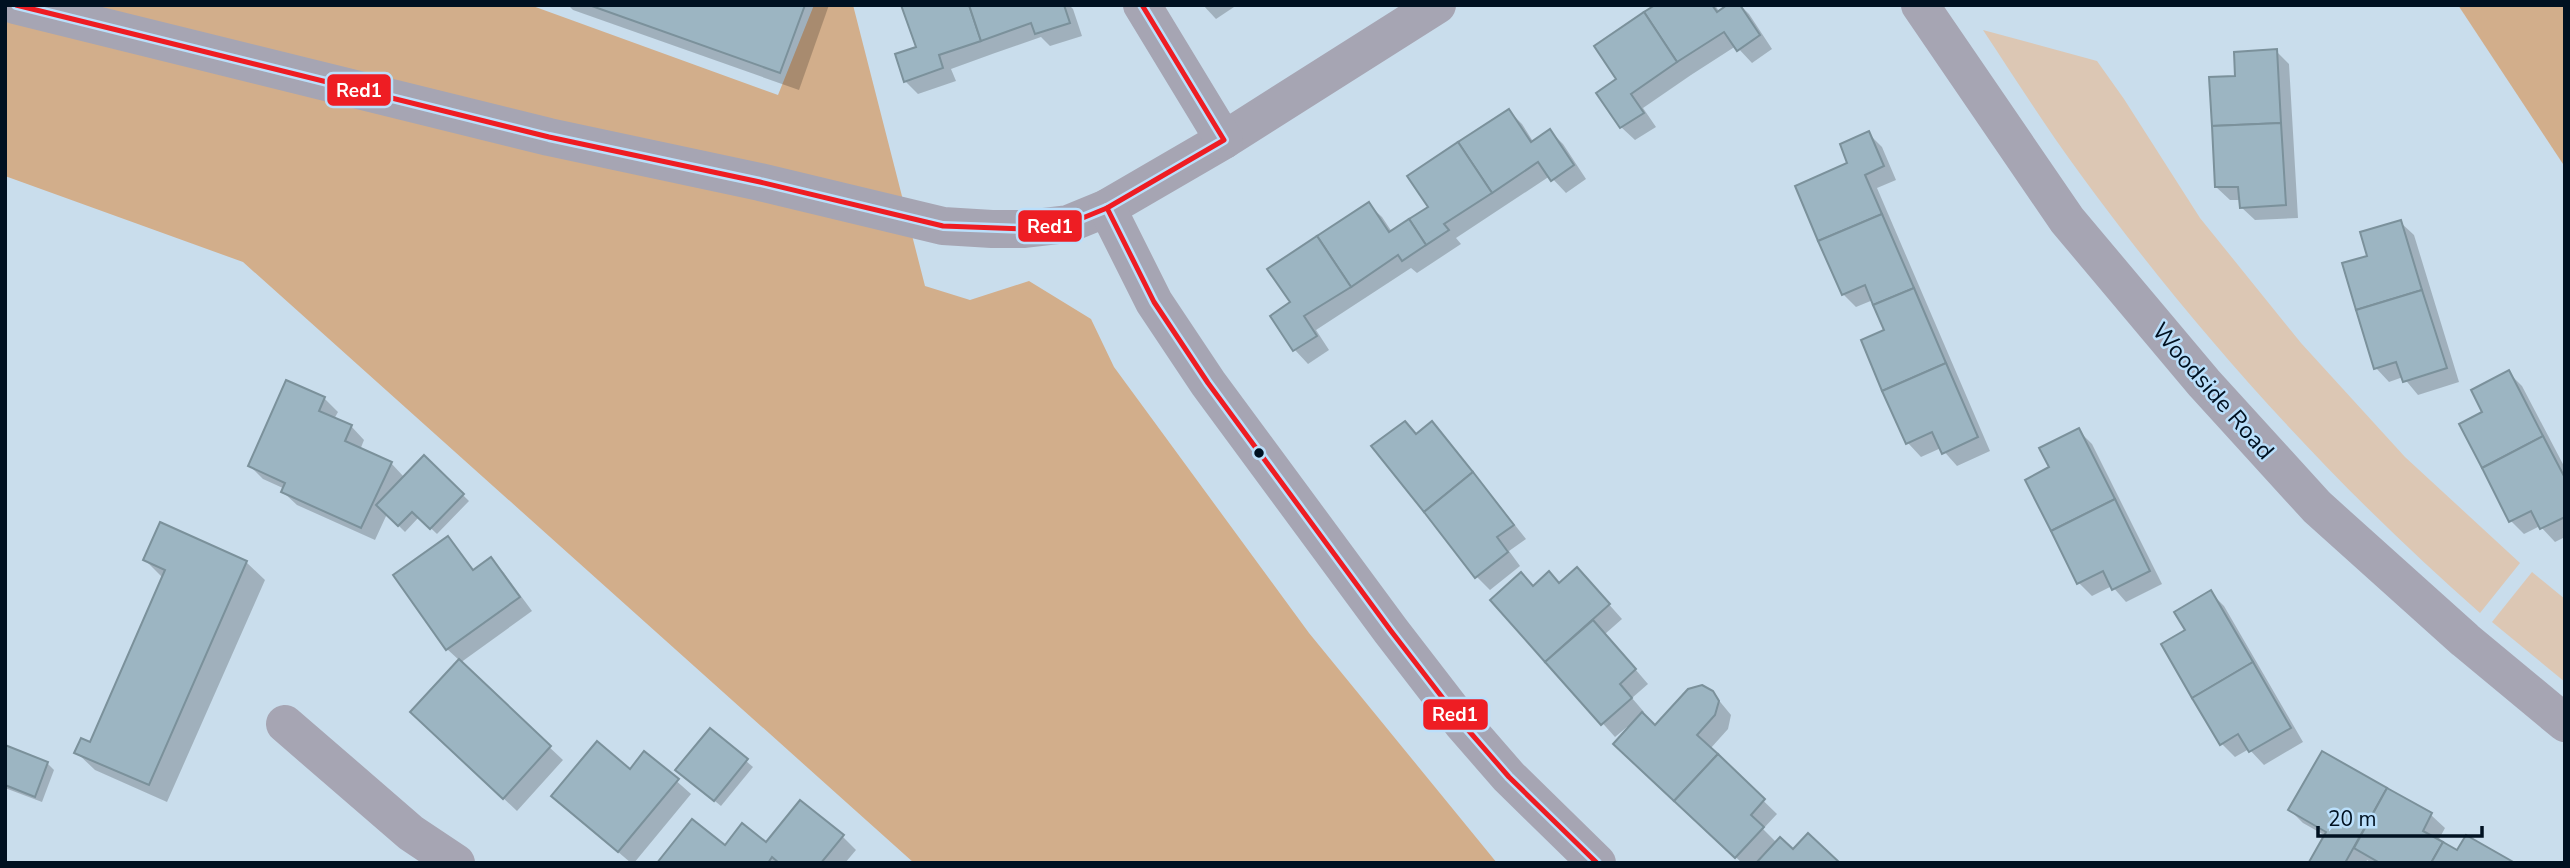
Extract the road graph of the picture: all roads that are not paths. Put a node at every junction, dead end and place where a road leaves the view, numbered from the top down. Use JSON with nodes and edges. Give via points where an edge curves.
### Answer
{"nodes":[{"id":1,"x":15,"y":5,"type":"edge"},
{"id":2,"x":1142,"y":5,"type":"edge"},
{"id":3,"x":1437,"y":5,"type":"edge"},
{"id":4,"x":1920,"y":5,"type":"edge"},
{"id":5,"x":1224,"y":140,"type":"junction"},
{"id":6,"x":1107,"y":208,"type":"junction"},
{"id":7,"x":2565,"y":723,"type":"edge"},
{"id":8,"x":285,"y":724,"type":"dead end"},
{"id":9,"x":456,"y":863,"type":"edge"},
{"id":10,"x":1597,"y":863,"type":"edge"}],
"edges":[{"from":1,"to":6,"type":"street","via":[[549,137],[943,226],[1035,228],[1068,224]]},
{"from":2,"to":5,"type":"street"},
{"from":3,"to":5,"type":"street"},
{"from":4,"to":7,"type":"street","name":"Woodside Road","via":[[2067,220],[2204,383],[2317,507],[2472,647]]},
{"from":5,"to":6,"type":"street"},
{"from":6,"to":10,"type":"street","via":[[1154,302],[1208,383],[1391,631],[1509,777]]},
{"from":8,"to":9,"type":"street","via":[[411,833]]}]}
